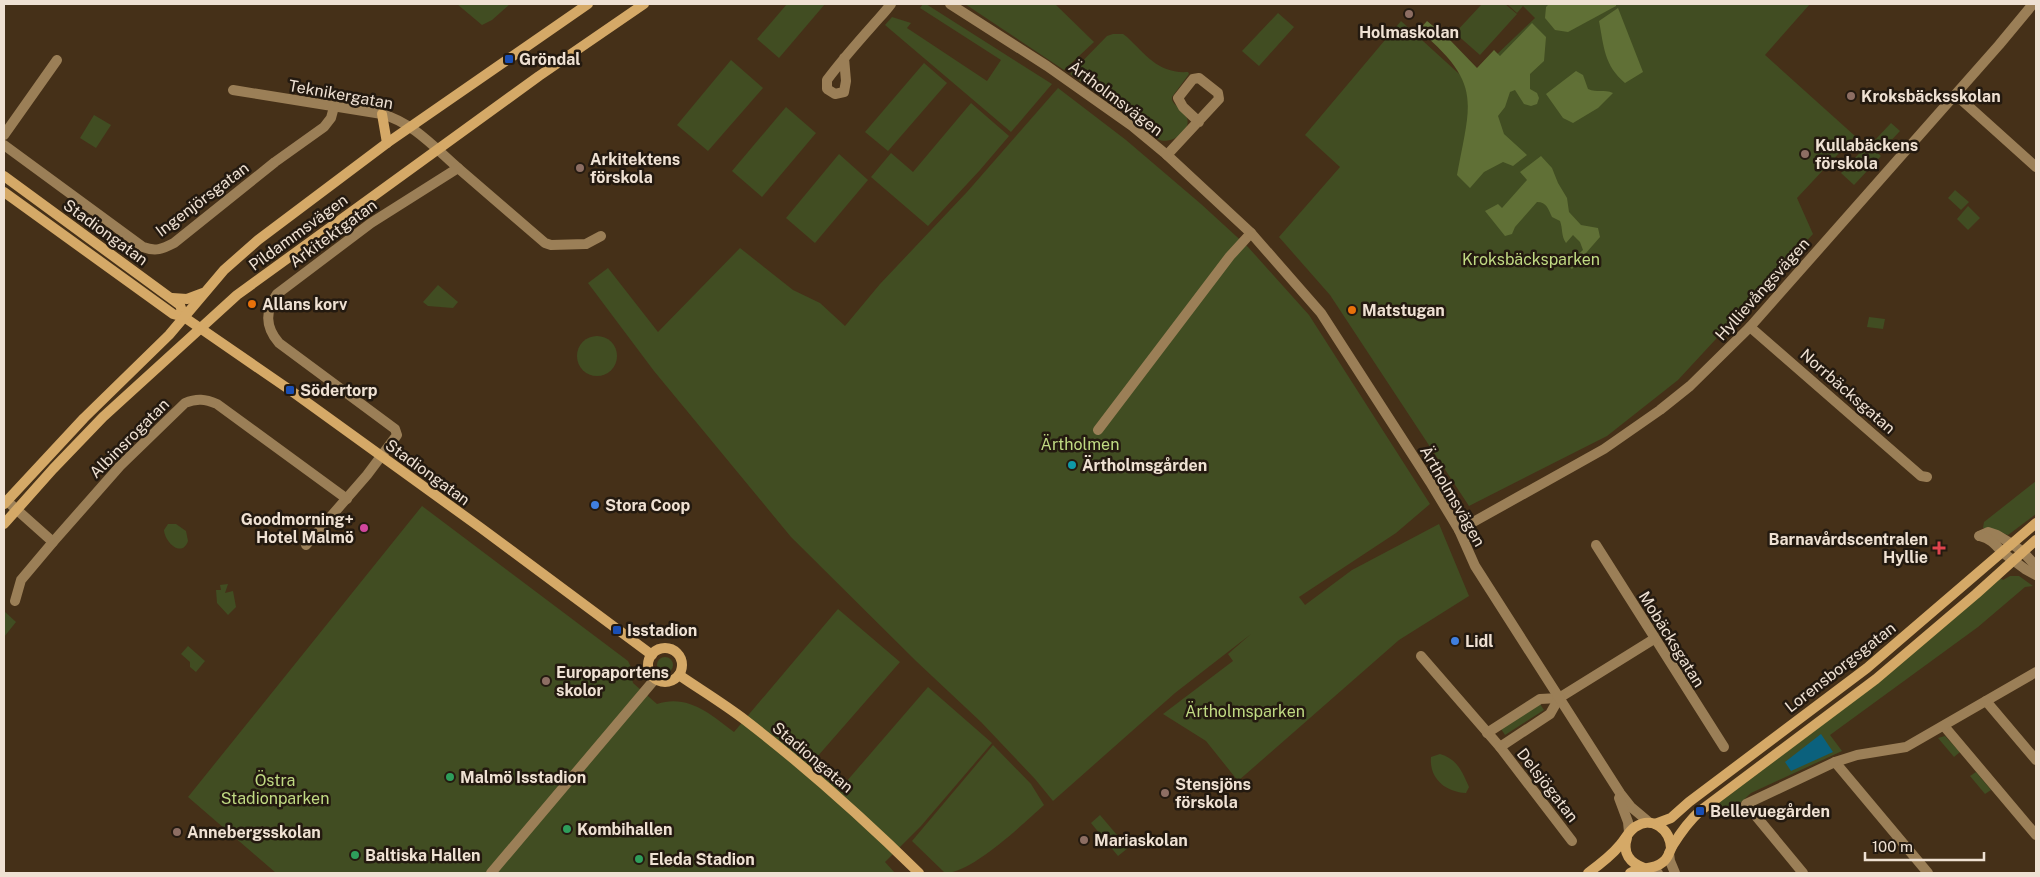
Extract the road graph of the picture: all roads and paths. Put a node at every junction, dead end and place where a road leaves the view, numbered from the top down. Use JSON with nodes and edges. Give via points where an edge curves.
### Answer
{"nodes":[{"id":1,"x":588,"y":4,"type":"edge"},
{"id":2,"x":644,"y":4,"type":"edge"},
{"id":3,"x":950,"y":4,"type":"edge"},
{"id":4,"x":2033,"y":4,"type":"edge"},
{"id":5,"x":887,"y":5,"type":"edge"},
{"id":6,"x":844,"y":58,"type":"dead end"},
{"id":7,"x":58,"y":60,"type":"dead end"},
{"id":8,"x":233,"y":90,"type":"dead end"},
{"id":9,"x":1956,"y":95,"type":"junction"},
{"id":10,"x":334,"y":106,"type":"junction"},
{"id":11,"x":382,"y":114,"type":"junction"},
{"id":12,"x":1199,"y":122,"type":"dead end"},
{"id":13,"x":412,"y":127,"type":"junction"},
{"id":14,"x":4,"y":135,"type":"edge"},
{"id":15,"x":387,"y":143,"type":"junction"},
{"id":16,"x":4,"y":144,"type":"edge"},
{"id":17,"x":438,"y":150,"type":"junction"},
{"id":18,"x":1167,"y":156,"type":"junction"},
{"id":19,"x":2036,"y":167,"type":"edge"},
{"id":20,"x":458,"y":168,"type":"junction"},
{"id":21,"x":4,"y":176,"type":"edge"},
{"id":22,"x":4,"y":192,"type":"edge"},
{"id":23,"x":1251,"y":232,"type":"junction"},
{"id":24,"x":601,"y":236,"type":"dead end"},
{"id":25,"x":204,"y":292,"type":"junction"},
{"id":26,"x":172,"y":298,"type":"junction"},
{"id":27,"x":184,"y":317,"type":"junction"},
{"id":28,"x":1750,"y":327,"type":"junction"},
{"id":29,"x":200,"y":328,"type":"junction"},
{"id":30,"x":1098,"y":430,"type":"dead end"},
{"id":31,"x":381,"y":456,"type":"junction"},
{"id":32,"x":1927,"y":477,"type":"dead end"},
{"id":33,"x":348,"y":499,"type":"junction"},
{"id":34,"x":5,"y":502,"type":"edge"},
{"id":35,"x":16,"y":510,"type":"junction"},
{"id":36,"x":2036,"y":523,"type":"edge"},
{"id":37,"x":4,"y":524,"type":"edge"},
{"id":38,"x":1459,"y":530,"type":"junction"},
{"id":39,"x":2036,"y":540,"type":"edge"},
{"id":40,"x":52,"y":542,"type":"junction"},
{"id":41,"x":2012,"y":544,"type":"junction"},
{"id":42,"x":306,"y":545,"type":"dead end"},
{"id":43,"x":1596,"y":545,"type":"dead end"},
{"id":44,"x":2002,"y":552,"type":"junction"},
{"id":45,"x":2023,"y":552,"type":"junction"},
{"id":46,"x":2013,"y":560,"type":"junction"},
{"id":47,"x":2036,"y":566,"type":"edge"},
{"id":48,"x":2036,"y":575,"type":"edge"},
{"id":49,"x":15,"y":601,"type":"dead end"},
{"id":50,"x":1654,"y":639,"type":"junction"},
{"id":51,"x":652,"y":655,"type":"junction"},
{"id":52,"x":1421,"y":656,"type":"dead end"},
{"id":53,"x":2036,"y":672,"type":"edge"},
{"id":54,"x":679,"y":675,"type":"junction"},
{"id":55,"x":655,"y":680,"type":"junction"},
{"id":56,"x":1559,"y":698,"type":"junction"},
{"id":57,"x":1986,"y":702,"type":"junction"},
{"id":58,"x":1944,"y":726,"type":"junction"},
{"id":59,"x":1487,"y":733,"type":"junction"},
{"id":60,"x":1500,"y":747,"type":"junction"},
{"id":61,"x":1724,"y":747,"type":"dead end"},
{"id":62,"x":2036,"y":760,"type":"edge"},
{"id":63,"x":1835,"y":762,"type":"junction"},
{"id":64,"x":1614,"y":785,"type":"junction"},
{"id":65,"x":1652,"y":823,"type":"junction"},
{"id":66,"x":1628,"y":834,"type":"junction"},
{"id":67,"x":2036,"y":835,"type":"edge"},
{"id":68,"x":1572,"y":841,"type":"dead end"},
{"id":69,"x":1670,"y":851,"type":"junction"},
{"id":70,"x":1650,"y":870,"type":"edge"},
{"id":71,"x":491,"y":873,"type":"edge"},
{"id":72,"x":919,"y":873,"type":"edge"},
{"id":73,"x":1588,"y":873,"type":"edge"},
{"id":74,"x":1630,"y":873,"type":"edge"},
{"id":75,"x":1675,"y":873,"type":"edge"},
{"id":76,"x":1803,"y":873,"type":"edge"},
{"id":77,"x":1928,"y":873,"type":"edge"}],
"edges":[{"from":1,"to":13,"type":"main road","name":"Pildammsvägen"},
{"from":2,"to":17,"type":"main road","name":"Pildammsvägen"},
{"from":3,"to":18,"type":"street","name":"Ärtholmsvägen","via":[[1080,88]]},
{"from":4,"to":9,"type":"street","name":"Hyllievångsvägen"},
{"from":5,"to":6,"type":"street"},
{"from":7,"to":14,"type":"street"},
{"from":8,"to":10,"type":"street","name":"Teknikergatan"},
{"from":9,"to":19,"type":"street"},
{"from":9,"to":28,"type":"street","name":"Hyllievångsvägen"},
{"from":10,"to":11,"type":"street","name":"Teknikergatan"},
{"from":10,"to":16,"type":"street","name":"Ingenjörsgatan","via":[[324,127],[174,243],[158,250],[143,247]]},
{"from":11,"to":13,"type":"street","name":"Teknikergatan"},
{"from":11,"to":15,"type":"main road"},
{"from":12,"to":18,"type":"street"},
{"from":13,"to":15,"type":"main road","name":"Pildammsvägen"},
{"from":13,"to":17,"type":"street","name":"Teknikergatan"},
{"from":15,"to":25,"type":"main road","name":"Pildammsvägen","via":[[258,240]]},
{"from":17,"to":20,"type":"street","name":"Teknikergatan"},
{"from":17,"to":29,"type":"main road","name":"Pildammsvägen","via":[[271,269]]},
{"from":18,"to":23,"type":"street","name":"Ärtholmsvägen"},
{"from":20,"to":24,"type":"street","via":[[551,245],[586,244]]},
{"from":20,"to":31,"type":"street","name":"Arkitektgatan","via":[[371,223],[285,287],[277,294],[267,316],[269,326],[280,343],[396,429],[397,436]]},
{"from":21,"to":26,"type":"main road","name":"Stadiongatan"},
{"from":22,"to":27,"type":"main road","name":"Stadiongatan","via":[[173,314]]},
{"from":23,"to":30,"type":"street"},
{"from":23,"to":38,"type":"street","name":"Ärtholmsvägen","via":[[1321,313]]},
{"from":25,"to":26,"type":"main road","via":[[187,299]]},
{"from":25,"to":27,"type":"main road","name":"Pildammsvägen"},
{"from":26,"to":27,"type":"main road","name":"Stadiongatan","via":[[180,305]]},
{"from":27,"to":29,"type":"main road","name":"Stadiongatan"},
{"from":27,"to":34,"type":"main road","name":"Pildammsvägen"},
{"from":28,"to":32,"type":"street","name":"Norrbäcksgatan","via":[[1921,476]]},
{"from":28,"to":38,"type":"street","name":"Hyllievångsvägen","via":[[1690,386],[1650,418],[1604,449]]},
{"from":29,"to":31,"type":"main road","name":"Stadiongatan"},
{"from":29,"to":35,"type":"main road","name":"Pildammsvägen","via":[[103,417]]},
{"from":31,"to":33,"type":"street"},
{"from":31,"to":51,"type":"main road","name":"Stadiongatan"},
{"from":33,"to":40,"type":"street","name":"Albinsrogatan","via":[[217,404],[199,399],[185,403],[120,466]]},
{"from":33,"to":42,"type":"street"},
{"from":34,"to":35,"type":"street"},
{"from":35,"to":37,"type":"main road","name":"Pildammsvägen"},
{"from":35,"to":40,"type":"street"},
{"from":36,"to":41,"type":"main road","name":"Lorensborgsgatan"},
{"from":38,"to":56,"type":"street","name":"Ärtholmsvägen","via":[[1476,566]]},
{"from":39,"to":45,"type":"main road","name":"Lorensborgsgatan"},
{"from":40,"to":49,"type":"street","name":"Albinsrogatan","via":[[21,580]]},
{"from":41,"to":44,"type":"main road","name":"Lorensborgsgatan"},
{"from":41,"to":44,"type":"street","via":[[1988,532],[1979,536],[1987,537]]},
{"from":41,"to":45,"type":"street"},
{"from":43,"to":50,"type":"street","name":"Mobäcksgatan"},
{"from":44,"to":46,"type":"street"},
{"from":44,"to":65,"type":"main road","name":"Lorensborgsgatan","via":[[1868,668],[1677,813]]},
{"from":45,"to":46,"type":"main road","name":"Lorensborgsgatan"},
{"from":45,"to":47,"type":"street"},
{"from":46,"to":48,"type":"street"},
{"from":46,"to":69,"type":"main road","name":"Lorensborgsgatan","via":[[1876,679],[1700,811],[1686,825]]},
{"from":50,"to":56,"type":"street"},
{"from":50,"to":61,"type":"street","name":"Mobäcksgatan"},
{"from":51,"to":54,"type":"main road","via":[[661,649],[676,652],[681,661]]},
{"from":51,"to":55,"type":"main road","via":[[648,666]]},
{"from":52,"to":59,"type":"street","name":"Delsjögatan"},
{"from":53,"to":57,"type":"street"},
{"from":54,"to":55,"type":"main road","via":[[666,682]]},
{"from":54,"to":72,"type":"main road","name":"Stadiongatan","via":[[784,751]]},
{"from":55,"to":71,"type":"street"},
{"from":56,"to":59,"type":"street","via":[[1540,699]]},
{"from":56,"to":60,"type":"street","name":"Delsjögatan","via":[[1550,714]]},
{"from":56,"to":64,"type":"street","name":"Ärtholmsvägen"},
{"from":57,"to":58,"type":"street"},
{"from":57,"to":62,"type":"street"},
{"from":58,"to":63,"type":"street","via":[[1906,747]]},
{"from":58,"to":67,"type":"street"},
{"from":59,"to":60,"type":"street","name":"Delsjögatan"},
{"from":60,"to":68,"type":"street","name":"Delsjögatan"},
{"from":63,"to":76,"type":"street","via":[[1746,804]]},
{"from":63,"to":77,"type":"street"},
{"from":64,"to":65,"type":"street","name":"Ärtholmsvägen","via":[[1624,799]]},
{"from":64,"to":66,"type":"street","name":"Ärtholmsvägen","via":[[1628,822]]},
{"from":65,"to":66,"type":"main road","name":"Lorensborgsgatan","via":[[1638,825]]},
{"from":65,"to":69,"type":"main road","via":[[1665,830]]},
{"from":66,"to":70,"type":"main road","via":[[1625,842],[1627,856],[1637,866]]},
{"from":66,"to":73,"type":"main road","name":"Lorensborgsgatan","via":[[1614,852]]},
{"from":69,"to":70,"type":"main road","name":"Lorensborgsgatan","via":[[1661,864]]},
{"from":69,"to":75,"type":"street"},
{"from":70,"to":74,"type":"main road","name":"Lorensborgsgatan","via":[[1636,869]]}]}
